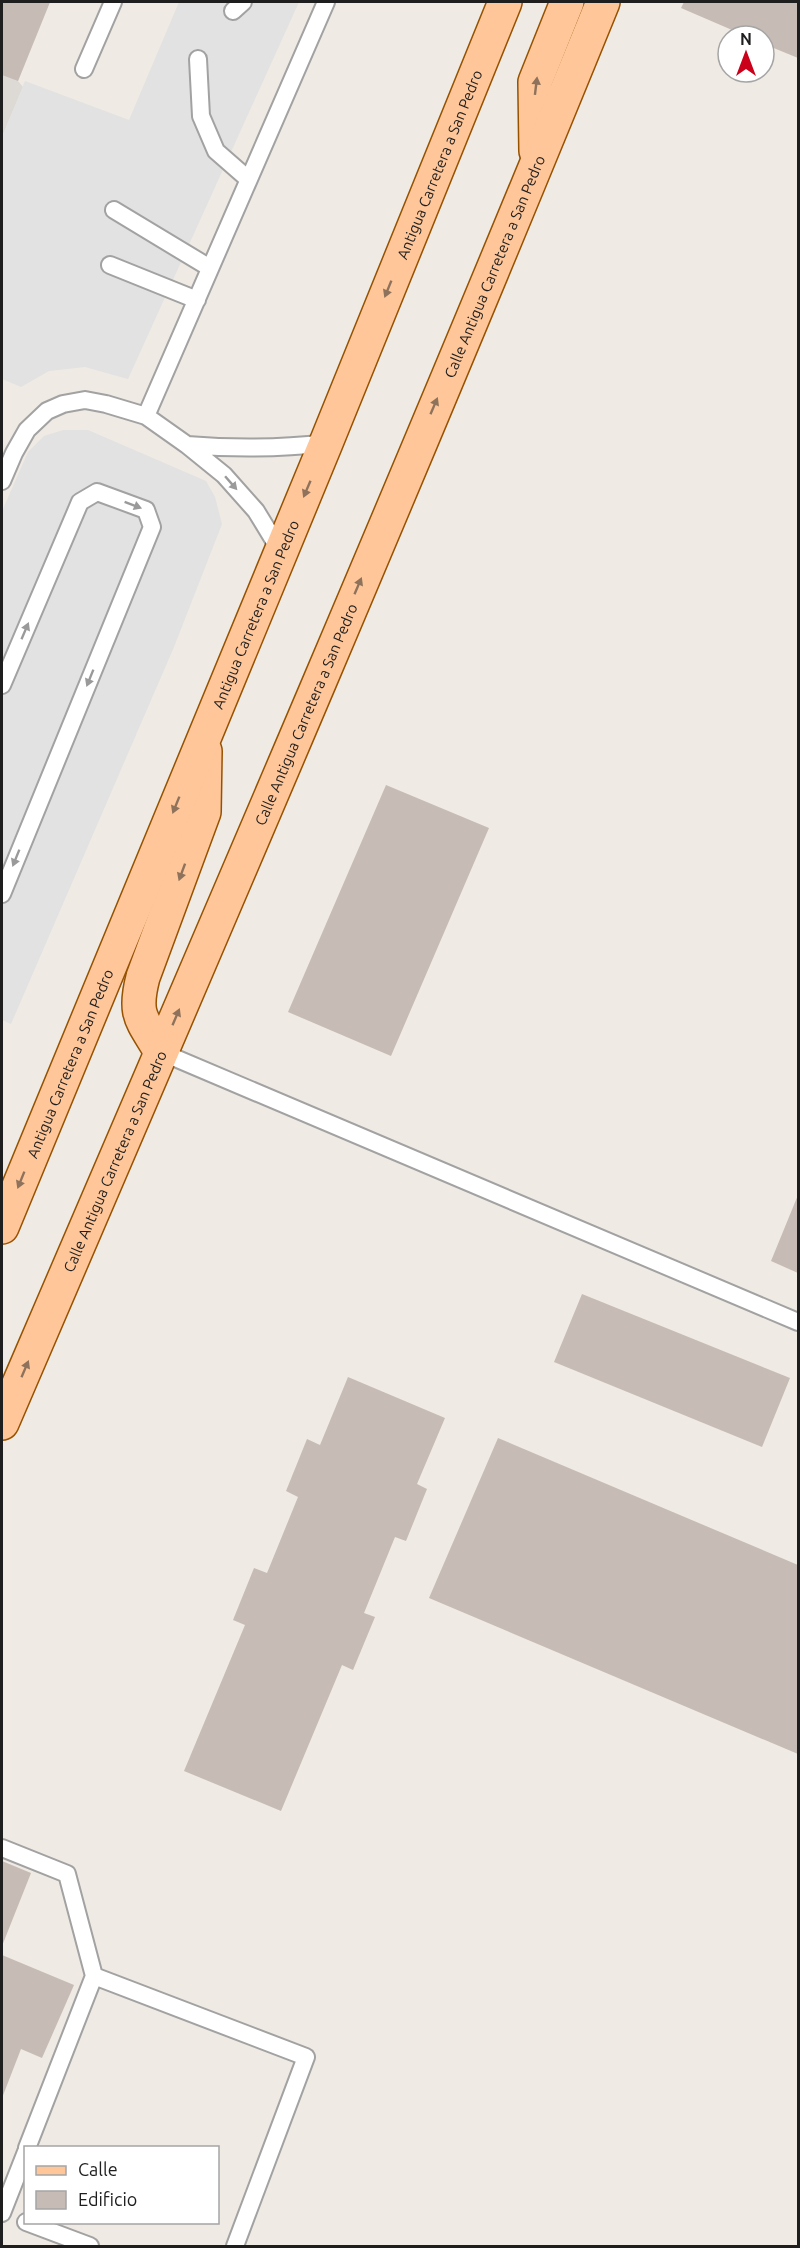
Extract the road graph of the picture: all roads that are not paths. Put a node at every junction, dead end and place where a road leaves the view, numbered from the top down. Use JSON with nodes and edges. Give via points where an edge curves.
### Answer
{"nodes":[{"id":1,"x":113,"y":2,"type":"edge"},
{"id":2,"x":326,"y":2,"type":"edge"},
{"id":3,"x":505,"y":2,"type":"edge"},
{"id":4,"x":567,"y":2,"type":"edge"},
{"id":5,"x":603,"y":2,"type":"edge"},
{"id":6,"x":198,"y":59,"type":"dead end"},
{"id":7,"x":84,"y":69,"type":"dead end"},
{"id":8,"x":537,"y":165,"type":"junction"},
{"id":9,"x":248,"y":179,"type":"junction"},
{"id":10,"x":114,"y":210,"type":"dead end"},
{"id":11,"x":110,"y":265,"type":"dead end"},
{"id":12,"x":210,"y":268,"type":"junction"},
{"id":13,"x":197,"y":300,"type":"junction"},
{"id":14,"x":146,"y":416,"type":"junction"},
{"id":15,"x":326,"y":443,"type":"junction"},
{"id":16,"x":187,"y":445,"type":"junction"},
{"id":17,"x":2,"y":481,"type":"edge"},
{"id":18,"x":281,"y":552,"type":"junction"},
{"id":19,"x":2,"y":685,"type":"edge"},
{"id":20,"x":206,"y":734,"type":"junction"},
{"id":21,"x":2,"y":894,"type":"edge"},
{"id":22,"x":161,"y":1052,"type":"junction"},
{"id":23,"x":2,"y":1227,"type":"edge"},
{"id":24,"x":798,"y":1322,"type":"edge"},
{"id":25,"x":2,"y":1423,"type":"edge"},
{"id":26,"x":2,"y":1848,"type":"edge"},
{"id":27,"x":94,"y":1976,"type":"junction"},
{"id":28,"x":28,"y":2146,"type":"edge"},
{"id":29,"x":24,"y":2157,"type":"edge"},
{"id":30,"x":2,"y":2213,"type":"edge"},
{"id":31,"x":24,"y":2221,"type":"edge"},
{"id":32,"x":31,"y":2224,"type":"edge"},
{"id":33,"x":90,"y":2247,"type":"edge"},
{"id":34,"x":235,"y":2247,"type":"edge"}],
"edges":[{"from":1,"to":7,"type":"lane"},
{"from":2,"to":9,"type":"lane"},
{"from":3,"to":15,"type":"main road","name":"Antigua Carretera a San Pedro","one_way":true},
{"from":8,"to":4,"type":"main road","one_way":true,"via":[[535,82]]},
{"from":5,"to":8,"type":"main road","name":"Calle Antigua Carretera a San Pedro"},
{"from":6,"to":9,"type":"lane","via":[[204,125],[216,151]]},
{"from":22,"to":8,"type":"main road","name":"Calle Antigua Carretera a San Pedro","one_way":true},
{"from":9,"to":12,"type":"lane"},
{"from":10,"to":12,"type":"lane"},
{"from":11,"to":13,"type":"lane"},
{"from":12,"to":13,"type":"lane"},
{"from":13,"to":14,"type":"lane"},
{"from":14,"to":16,"type":"lane"},
{"from":14,"to":17,"type":"lane","via":[[85,400],[47,411],[27,430]]},
{"from":15,"to":16,"type":"lane","via":[[280,449]]},
{"from":15,"to":18,"type":"main road","name":"Antigua Carretera a San Pedro","one_way":true},
{"from":16,"to":18,"type":"lane","one_way":true,"via":[[224,475],[256,511]]},
{"from":18,"to":20,"type":"main road","name":"Antigua Carretera a San Pedro"},
{"from":19,"to":21,"type":"lane","one_way":true,"via":[[80,502],[97,492],[146,510],[152,526]]},
{"from":20,"to":22,"type":"main road","one_way":true,"via":[[204,812],[138,998],[139,1015]]},
{"from":20,"to":23,"type":"main road","name":"Antigua Carretera a San Pedro","one_way":true},
{"from":22,"to":24,"type":"lane"},
{"from":25,"to":22,"type":"main road","name":"Calle Antigua Carretera a San Pedro","one_way":true},
{"from":26,"to":27,"type":"lane","via":[[67,1874]]},
{"from":27,"to":28,"type":"lane"},
{"from":27,"to":34,"type":"lane","via":[[306,2056]]},
{"from":29,"to":30,"type":"lane"},
{"from":30,"to":31,"type":"lane"},
{"from":32,"to":33,"type":"lane"}]}
